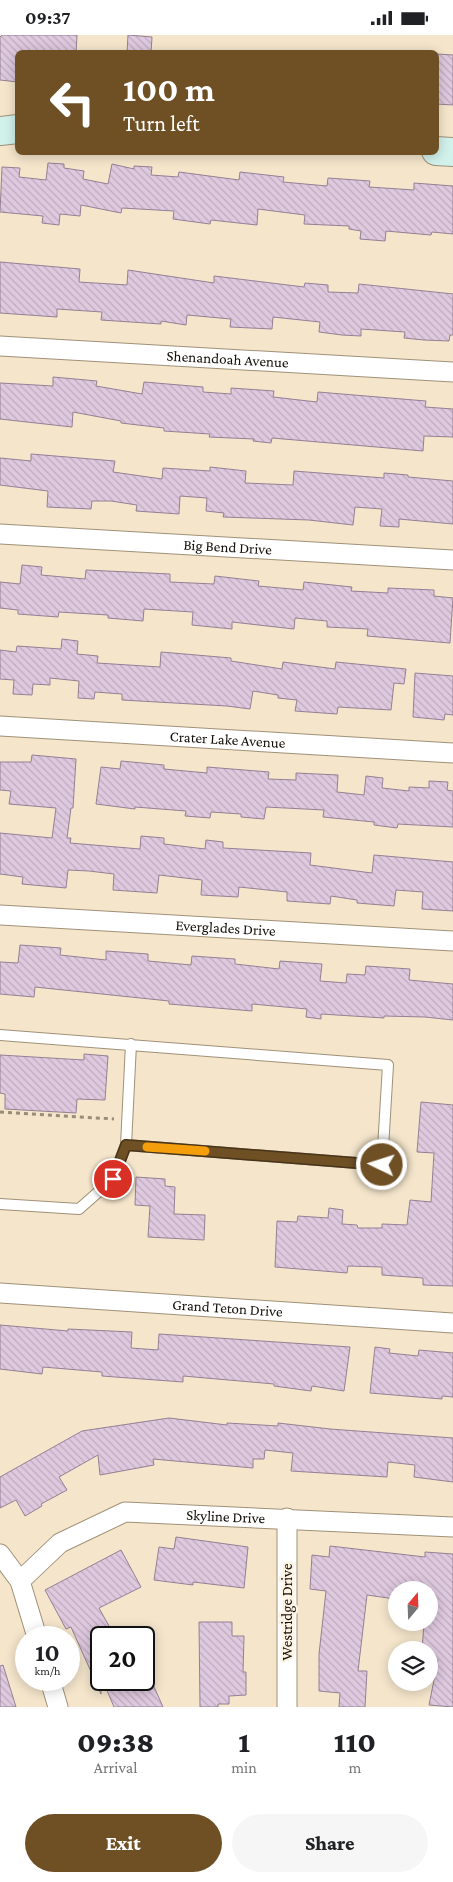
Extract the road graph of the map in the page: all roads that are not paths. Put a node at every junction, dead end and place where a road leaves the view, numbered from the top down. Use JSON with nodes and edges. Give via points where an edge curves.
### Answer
{"nodes":[{"id":1,"x":15,"y":129,"type":"edge"},
{"id":2,"x":0,"y":131,"type":"edge"},
{"id":3,"x":439,"y":151,"type":"edge"},
{"id":4,"x":453,"y":152,"type":"edge"},
{"id":5,"x":0,"y":346,"type":"edge"},
{"id":6,"x":453,"y":372,"type":"edge"},
{"id":7,"x":0,"y":534,"type":"edge"},
{"id":8,"x":453,"y":561,"type":"edge"},
{"id":9,"x":0,"y":726,"type":"edge"},
{"id":10,"x":453,"y":753,"type":"edge"},
{"id":11,"x":0,"y":915,"type":"edge"},
{"id":12,"x":453,"y":941,"type":"edge"},
{"id":13,"x":0,"y":1035,"type":"edge"},
{"id":14,"x":131,"y":1044,"type":"junction"},
{"id":15,"x":126,"y":1145,"type":"junction"},
{"id":16,"x":0,"y":1204,"type":"edge"},
{"id":17,"x":0,"y":1293,"type":"edge"},
{"id":18,"x":453,"y":1323,"type":"edge"},
{"id":19,"x":287,"y":1518,"type":"junction"},
{"id":20,"x":453,"y":1527,"type":"edge"},
{"id":21,"x":0,"y":1554,"type":"edge"},
{"id":22,"x":20,"y":1581,"type":"junction"},
{"id":23,"x":34,"y":1626,"type":"edge"},
{"id":24,"x":53,"y":1691,"type":"edge"},
{"id":25,"x":58,"y":1707,"type":"edge"},
{"id":26,"x":287,"y":1707,"type":"edge"}],
"edges":[{"from":1,"to":2,"type":"street"},
{"from":3,"to":4,"type":"street"},
{"from":5,"to":6,"type":"street","name":"Shenandoah Avenue"},
{"from":7,"to":8,"type":"street","name":"Big Bend Drive"},
{"from":9,"to":10,"type":"street","name":"Crater Lake Avenue"},
{"from":11,"to":12,"type":"street","name":"Everglades Drive"},
{"from":13,"to":14,"type":"lane"},
{"from":14,"to":15,"type":"lane"},
{"from":14,"to":15,"type":"lane","via":[[388,1065],[382,1165]]},
{"from":15,"to":16,"type":"lane","via":[[113,1179],[79,1209]]},
{"from":17,"to":18,"type":"street","name":"Grand Teton Drive"},
{"from":19,"to":20,"type":"street","name":"Skyline Drive"},
{"from":19,"to":22,"type":"street","name":"Skyline Drive","via":[[125,1512],[60,1543]]},
{"from":19,"to":26,"type":"street","name":"Westridge Drive"},
{"from":21,"to":22,"type":"street"},
{"from":22,"to":23,"type":"street"},
{"from":24,"to":25,"type":"street"}]}
